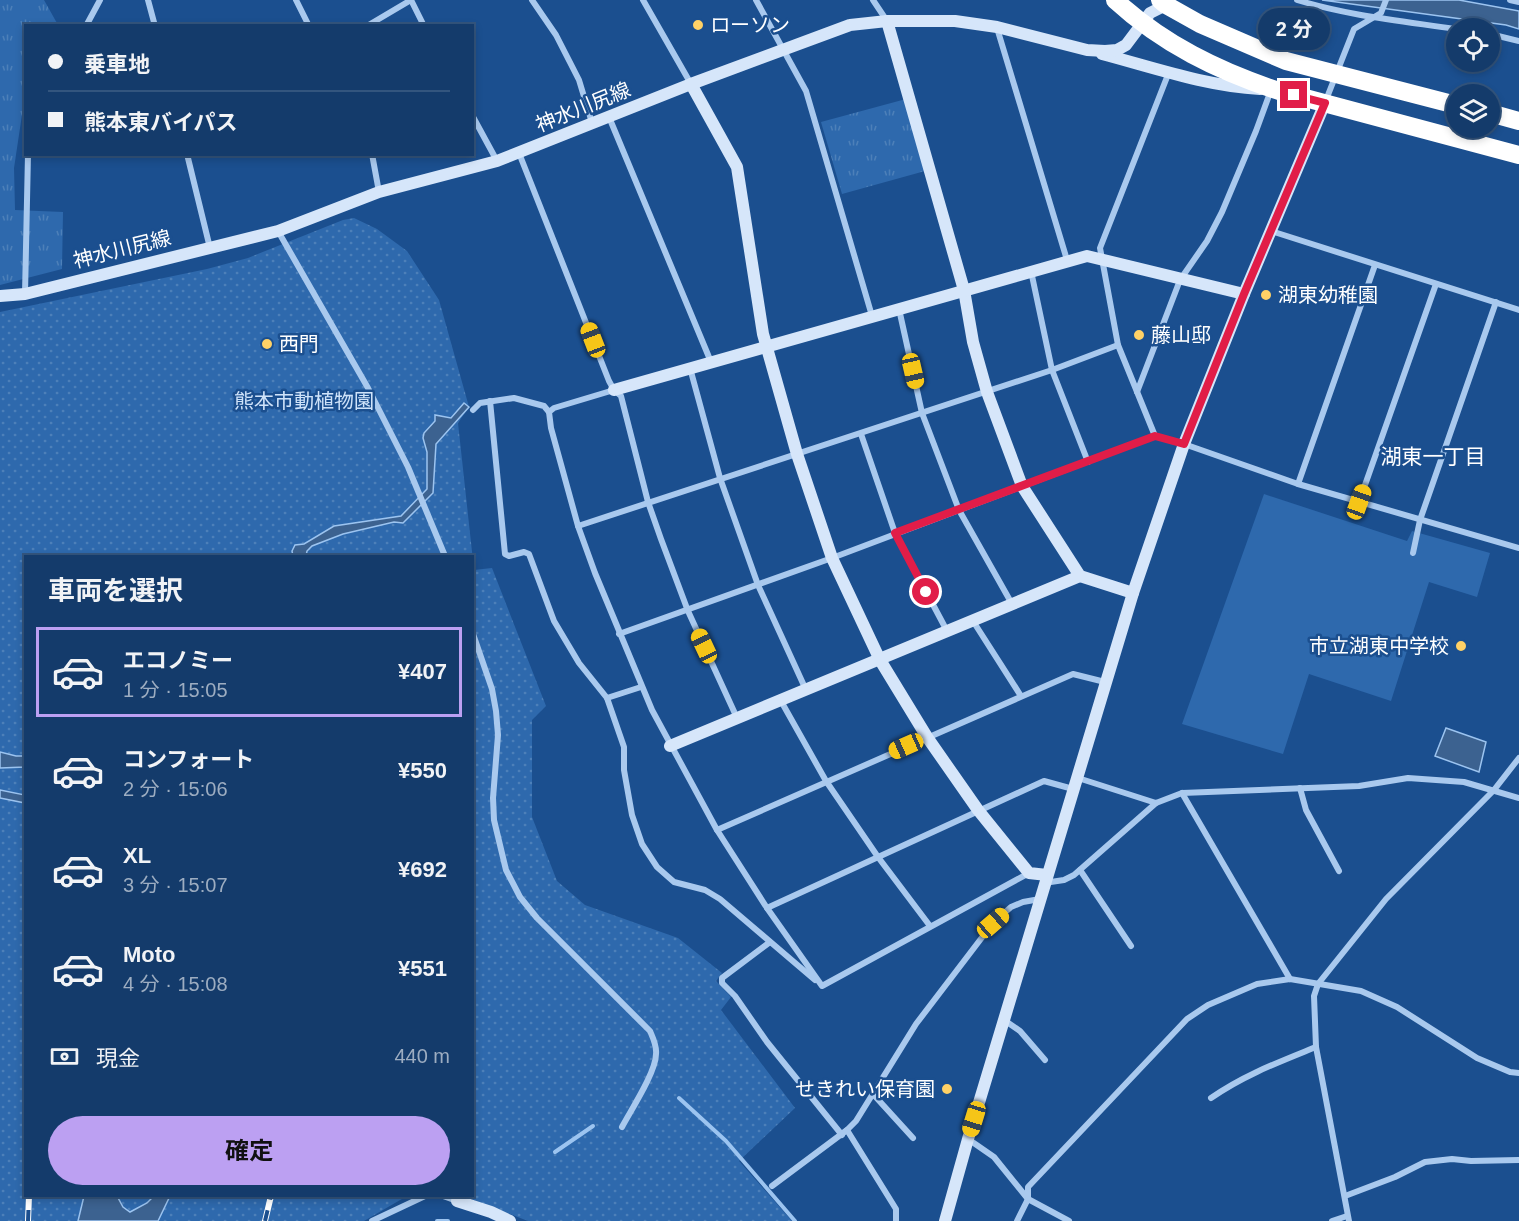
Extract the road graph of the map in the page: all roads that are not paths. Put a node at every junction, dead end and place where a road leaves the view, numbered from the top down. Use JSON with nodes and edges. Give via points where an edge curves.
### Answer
{"nodes":[{"id":1,"x":100,"y":0,"type":"edge"},
{"id":2,"x":148,"y":0,"type":"edge"},
{"id":3,"x":296,"y":0,"type":"edge"},
{"id":4,"x":411,"y":0,"type":"edge"},
{"id":5,"x":532,"y":0,"type":"edge"},
{"id":6,"x":643,"y":0,"type":"edge"},
{"id":7,"x":756,"y":0,"type":"edge"},
{"id":8,"x":873,"y":0,"type":"edge"},
{"id":9,"x":1115,"y":0,"type":"edge"},
{"id":10,"x":1297,"y":0,"type":"edge"},
{"id":11,"x":1386,"y":0,"type":"edge"},
{"id":12,"x":1510,"y":0,"type":"edge"},
{"id":13,"x":1519,"y":2,"type":"edge"},
{"id":14,"x":1163,"y":3,"type":"edge"},
{"id":15,"x":1371,"y":19,"type":"junction"},
{"id":16,"x":887,"y":21,"type":"junction"},
{"id":17,"x":87,"y":24,"type":"edge"},
{"id":18,"x":154,"y":24,"type":"edge"},
{"id":19,"x":308,"y":24,"type":"edge"},
{"id":20,"x":370,"y":24,"type":"edge"},
{"id":21,"x":423,"y":24,"type":"edge"},
{"id":22,"x":1141,"y":24,"type":"junction"},
{"id":23,"x":997,"y":27,"type":"junction"},
{"id":24,"x":1446,"y":28,"type":"edge"},
{"id":25,"x":1500,"y":36,"type":"edge"},
{"id":26,"x":1519,"y":41,"type":"edge"},
{"id":27,"x":784,"y":48,"type":"junction"},
{"id":28,"x":1087,"y":50,"type":"junction"},
{"id":29,"x":1170,"y":72,"type":"junction"},
{"id":30,"x":1335,"y":73,"type":"junction"},
{"id":31,"x":691,"y":84,"type":"junction"},
{"id":32,"x":1275,"y":90,"type":"junction"},
{"id":33,"x":1446,"y":102,"type":"edge"},
{"id":34,"x":1325,"y":103,"type":"junction"},
{"id":35,"x":1500,"y":116,"type":"edge"},
{"id":36,"x":609,"y":117,"type":"junction"},
{"id":37,"x":474,"y":119,"type":"edge"},
{"id":38,"x":1519,"y":121,"type":"edge"},
{"id":39,"x":593,"y":124,"type":"junction"},
{"id":40,"x":519,"y":153,"type":"junction"},
{"id":41,"x":1519,"y":155,"type":"edge"},
{"id":42,"x":28,"y":156,"type":"edge"},
{"id":43,"x":187,"y":156,"type":"edge"},
{"id":44,"x":372,"y":156,"type":"edge"},
{"id":45,"x":497,"y":161,"type":"junction"},
{"id":46,"x":379,"y":192,"type":"junction"},
{"id":47,"x":278,"y":231,"type":"junction"},
{"id":48,"x":1271,"y":231,"type":"junction"},
{"id":49,"x":210,"y":248,"type":"junction"},
{"id":50,"x":1100,"y":258,"type":"junction"},
{"id":51,"x":1067,"y":260,"type":"junction"},
{"id":52,"x":1375,"y":266,"type":"junction"},
{"id":53,"x":1030,"y":270,"type":"junction"},
{"id":54,"x":1180,"y":280,"type":"junction"},
{"id":55,"x":1436,"y":284,"type":"junction"},
{"id":56,"x":964,"y":290,"type":"junction"},
{"id":57,"x":25,"y":294,"type":"junction"},
{"id":58,"x":1244,"y":294,"type":"junction"},
{"id":59,"x":0,"y":296,"type":"edge"},
{"id":60,"x":1496,"y":302,"type":"junction"},
{"id":61,"x":898,"y":309,"type":"junction"},
{"id":62,"x":1519,"y":309,"type":"edge"},
{"id":63,"x":872,"y":316,"type":"junction"},
{"id":64,"x":1118,"y":345,"type":"junction"},
{"id":65,"x":766,"y":346,"type":"junction"},
{"id":66,"x":711,"y":362,"type":"junction"},
{"id":67,"x":690,"y":368,"type":"junction"},
{"id":68,"x":1052,"y":370,"type":"junction"},
{"id":69,"x":614,"y":390,"type":"junction"},
{"id":70,"x":987,"y":392,"type":"junction"},
{"id":71,"x":1136,"y":393,"type":"junction"},
{"id":72,"x":490,"y":401,"type":"junction"},
{"id":73,"x":473,"y":410,"type":"dead end"},
{"id":74,"x":549,"y":412,"type":"junction"},
{"id":75,"x":922,"y":413,"type":"junction"},
{"id":76,"x":861,"y":434,"type":"junction"},
{"id":77,"x":1155,"y":436,"type":"junction"},
{"id":78,"x":1184,"y":444,"type":"junction"},
{"id":79,"x":797,"y":454,"type":"junction"},
{"id":80,"x":1088,"y":462,"type":"junction"},
{"id":81,"x":720,"y":478,"type":"junction"},
{"id":82,"x":1298,"y":484,"type":"junction"},
{"id":83,"x":1022,"y":486,"type":"junction"},
{"id":84,"x":648,"y":502,"type":"junction"},
{"id":85,"x":1359,"y":502,"type":"junction"},
{"id":86,"x":959,"y":510,"type":"junction"},
{"id":87,"x":1420,"y":520,"type":"junction"},
{"id":88,"x":578,"y":526,"type":"junction"},
{"id":89,"x":895,"y":533,"type":"junction"},
{"id":90,"x":1519,"y":548,"type":"edge"},
{"id":91,"x":1413,"y":553,"type":"dead end"},
{"id":92,"x":445,"y":555,"type":"edge"},
{"id":93,"x":832,"y":558,"type":"junction"},
{"id":94,"x":1080,"y":576,"type":"junction"},
{"id":95,"x":758,"y":585,"type":"junction"},
{"id":96,"x":1133,"y":593,"type":"junction"},
{"id":97,"x":1012,"y":604,"type":"junction"},
{"id":98,"x":688,"y":611,"type":"junction"},
{"id":99,"x":972,"y":620,"type":"junction"},
{"id":100,"x":947,"y":631,"type":"junction"},
{"id":101,"x":620,"y":634,"type":"junction"},
{"id":102,"x":474,"y":637,"type":"edge"},
{"id":103,"x":880,"y":660,"type":"junction"},
{"id":104,"x":1105,"y":682,"type":"junction"},
{"id":105,"x":640,"y":687,"type":"junction"},
{"id":106,"x":806,"y":690,"type":"junction"},
{"id":107,"x":1021,"y":696,"type":"junction"},
{"id":108,"x":607,"y":698,"type":"junction"},
{"id":109,"x":780,"y":700,"type":"junction"},
{"id":110,"x":737,"y":718,"type":"junction"},
{"id":111,"x":927,"y":737,"type":"junction"},
{"id":112,"x":670,"y":746,"type":"junction"},
{"id":113,"x":1519,"y":758,"type":"edge"},
{"id":114,"x":826,"y":781,"type":"junction"},
{"id":115,"x":1076,"y":784,"type":"junction"},
{"id":116,"x":1300,"y":788,"type":"junction"},
{"id":117,"x":1494,"y":790,"type":"junction"},
{"id":118,"x":1182,"y":793,"type":"junction"},
{"id":119,"x":1519,"y":798,"type":"edge"},
{"id":120,"x":1156,"y":803,"type":"junction"},
{"id":121,"x":978,"y":810,"type":"junction"},
{"id":122,"x":717,"y":830,"type":"junction"},
{"id":123,"x":878,"y":857,"type":"junction"},
{"id":124,"x":1080,"y":870,"type":"junction"},
{"id":125,"x":1339,"y":871,"type":"dead end"},
{"id":126,"x":1029,"y":873,"type":"junction"},
{"id":127,"x":1046,"y":879,"type":"junction"},
{"id":128,"x":1040,"y":899,"type":"junction"},
{"id":129,"x":766,"y":908,"type":"junction"},
{"id":130,"x":930,"y":926,"type":"junction"},
{"id":131,"x":770,"y":942,"type":"junction"},
{"id":132,"x":1131,"y":946,"type":"dead end"},
{"id":133,"x":1290,"y":979,"type":"junction"},
{"id":134,"x":1318,"y":984,"type":"junction"},
{"id":135,"x":822,"y":986,"type":"junction"},
{"id":136,"x":1004,"y":1020,"type":"junction"},
{"id":137,"x":1316,"y":1047,"type":"junction"},
{"id":138,"x":1044,"y":1060,"type":"dead end"},
{"id":139,"x":1519,"y":1073,"type":"edge"},
{"id":140,"x":873,"y":1094,"type":"junction"},
{"id":141,"x":1211,"y":1098,"type":"dead end"},
{"id":142,"x":622,"y":1127,"type":"dead end"},
{"id":143,"x":844,"y":1133,"type":"junction"},
{"id":144,"x":913,"y":1138,"type":"dead end"},
{"id":145,"x":968,"y":1139,"type":"junction"},
{"id":146,"x":1519,"y":1160,"type":"edge"},
{"id":147,"x":772,"y":1186,"type":"dead end"},
{"id":148,"x":1345,"y":1196,"type":"junction"},
{"id":149,"x":422,"y":1197,"type":"edge"},
{"id":150,"x":446,"y":1197,"type":"edge"},
{"id":151,"x":1028,"y":1199,"type":"junction"},
{"id":152,"x":457,"y":1201,"type":"joint"},
{"id":153,"x":1348,"y":1218,"type":"edge"},
{"id":154,"x":372,"y":1221,"type":"edge"},
{"id":155,"x":510,"y":1221,"type":"edge"},
{"id":156,"x":896,"y":1221,"type":"edge"},
{"id":157,"x":945,"y":1221,"type":"edge"},
{"id":158,"x":1017,"y":1221,"type":"edge"},
{"id":159,"x":1069,"y":1221,"type":"edge"},
{"id":160,"x":1332,"y":1221,"type":"edge"}],
"edges":[{"from":1,"to":17,"type":"street"},
{"from":2,"to":18,"type":"street"},
{"from":3,"to":19,"type":"street"},
{"from":4,"to":20,"type":"street"},
{"from":4,"to":21,"type":"street"},
{"from":5,"to":39,"type":"street","via":[[556,35],[579,81]]},
{"from":6,"to":31,"type":"street"},
{"from":7,"to":27,"type":"street"},
{"from":8,"to":16,"type":"street"},
{"from":9,"to":22,"type":"highway"},
{"from":10,"to":15,"type":"street"},
{"from":11,"to":15,"type":"street","via":[[1381,13]]},
{"from":12,"to":13,"type":"street"},
{"from":14,"to":22,"type":"street","name":"神水川尻線"},
{"from":14,"to":30,"type":"highway","via":[[1200,24],[1286,61]]},
{"from":15,"to":24,"type":"street"},
{"from":15,"to":30,"type":"street","via":[[1354,28]]},
{"from":16,"to":23,"type":"street","name":"神水川尻線","via":[[955,21]]},
{"from":16,"to":27,"type":"street","name":"神水川尻線","via":[[850,25]]},
{"from":16,"to":56,"type":"street"},
{"from":22,"to":28,"type":"street","name":"神水川尻線","via":[[1118,50]]},
{"from":22,"to":32,"type":"highway","via":[[1197,58]]},
{"from":23,"to":28,"type":"street","name":"神水川尻線"},
{"from":23,"to":51,"type":"street"},
{"from":25,"to":26,"type":"street"},
{"from":27,"to":31,"type":"street","name":"神水川尻線"},
{"from":27,"to":63,"type":"street","via":[[806,91]]},
{"from":28,"to":29,"type":"street"},
{"from":29,"to":32,"type":"street","via":[[1232,87]]},
{"from":29,"to":50,"type":"street","via":[[1100,248]]},
{"from":30,"to":33,"type":"highway"},
{"from":30,"to":34,"type":"street"},
{"from":31,"to":36,"type":"street","name":"神水川尻線"},
{"from":31,"to":65,"type":"street","via":[[737,167]]},
{"from":32,"to":34,"type":"highway"},
{"from":32,"to":54,"type":"street","via":[[1222,213],[1208,241]]},
{"from":34,"to":41,"type":"highway"},
{"from":34,"to":48,"type":"street"},
{"from":35,"to":38,"type":"highway"},
{"from":36,"to":39,"type":"street","name":"神水川尻線"},
{"from":36,"to":66,"type":"street"},
{"from":37,"to":45,"type":"street"},
{"from":39,"to":40,"type":"street","name":"神水川尻線"},
{"from":40,"to":45,"type":"street","name":"神水川尻線"},
{"from":40,"to":69,"type":"street"},
{"from":42,"to":57,"type":"street"},
{"from":43,"to":49,"type":"street"},
{"from":44,"to":46,"type":"street"},
{"from":45,"to":46,"type":"street","name":"神水川尻線"},
{"from":46,"to":47,"type":"street","name":"神水川尻線"},
{"from":47,"to":49,"type":"street","name":"神水川尻線"},
{"from":47,"to":92,"type":"street","via":[[368,388],[403,457]]},
{"from":48,"to":52,"type":"street"},
{"from":48,"to":58,"type":"street"},
{"from":49,"to":57,"type":"street","name":"神水川尻線"},
{"from":50,"to":51,"type":"street"},
{"from":50,"to":54,"type":"street"},
{"from":50,"to":64,"type":"street"},
{"from":51,"to":53,"type":"street"},
{"from":52,"to":55,"type":"street"},
{"from":52,"to":82,"type":"street"},
{"from":53,"to":56,"type":"street"},
{"from":53,"to":68,"type":"street"},
{"from":54,"to":58,"type":"street"},
{"from":54,"to":71,"type":"street"},
{"from":55,"to":60,"type":"street"},
{"from":55,"to":85,"type":"street"},
{"from":56,"to":61,"type":"street"},
{"from":56,"to":70,"type":"street"},
{"from":57,"to":59,"type":"street","name":"神水川尻線"},
{"from":58,"to":78,"type":"street"},
{"from":60,"to":62,"type":"street"},
{"from":60,"to":87,"type":"street"},
{"from":61,"to":63,"type":"street"},
{"from":61,"to":75,"type":"street"},
{"from":63,"to":65,"type":"street"},
{"from":64,"to":68,"type":"street"},
{"from":64,"to":71,"type":"street"},
{"from":65,"to":66,"type":"street"},
{"from":65,"to":79,"type":"street"},
{"from":66,"to":67,"type":"street"},
{"from":67,"to":69,"type":"street"},
{"from":67,"to":81,"type":"street"},
{"from":68,"to":70,"type":"street"},
{"from":68,"to":80,"type":"street"},
{"from":69,"to":74,"type":"street"},
{"from":69,"to":84,"type":"street","via":[[621,396]]},
{"from":70,"to":75,"type":"street"},
{"from":70,"to":83,"type":"street"},
{"from":71,"to":77,"type":"street"},
{"from":72,"to":73,"type":"street"},
{"from":72,"to":74,"type":"street","via":[[514,398],[544,406]]},
{"from":72,"to":108,"type":"street","via":[[505,554],[529,554],[554,621],[579,663]]},
{"from":74,"to":88,"type":"street"},
{"from":75,"to":76,"type":"street"},
{"from":75,"to":86,"type":"street"},
{"from":76,"to":79,"type":"street"},
{"from":76,"to":89,"type":"street"},
{"from":77,"to":78,"type":"street"},
{"from":77,"to":80,"type":"street"},
{"from":78,"to":82,"type":"street"},
{"from":78,"to":96,"type":"street"},
{"from":79,"to":81,"type":"street"},
{"from":79,"to":93,"type":"street"},
{"from":80,"to":83,"type":"street"},
{"from":81,"to":84,"type":"street"},
{"from":81,"to":95,"type":"street"},
{"from":82,"to":85,"type":"street"},
{"from":83,"to":86,"type":"street"},
{"from":83,"to":94,"type":"street"},
{"from":84,"to":88,"type":"street"},
{"from":84,"to":98,"type":"street"},
{"from":85,"to":87,"type":"street"},
{"from":86,"to":89,"type":"street"},
{"from":86,"to":97,"type":"street"},
{"from":87,"to":90,"type":"street"},
{"from":87,"to":91,"type":"street"},
{"from":88,"to":101,"type":"street"},
{"from":89,"to":93,"type":"street"},
{"from":89,"to":100,"type":"street"},
{"from":93,"to":95,"type":"street"},
{"from":93,"to":103,"type":"street"},
{"from":94,"to":96,"type":"street"},
{"from":94,"to":97,"type":"street"},
{"from":95,"to":98,"type":"street"},
{"from":95,"to":106,"type":"street"},
{"from":96,"to":104,"type":"street"},
{"from":97,"to":99,"type":"street"},
{"from":98,"to":101,"type":"street"},
{"from":98,"to":110,"type":"street"},
{"from":99,"to":100,"type":"street"},
{"from":99,"to":107,"type":"street"},
{"from":100,"to":103,"type":"street"},
{"from":101,"to":105,"type":"street"},
{"from":102,"to":142,"type":"street","via":[[496,711],[494,820],[506,870],[537,918],[653,1038],[654,1066]]},
{"from":103,"to":106,"type":"street"},
{"from":103,"to":111,"type":"street"},
{"from":104,"to":107,"type":"street","via":[[1073,674]]},
{"from":104,"to":115,"type":"street"},
{"from":105,"to":108,"type":"street"},
{"from":105,"to":112,"type":"street"},
{"from":106,"to":109,"type":"street"},
{"from":107,"to":111,"type":"street"},
{"from":108,"to":131,"type":"street","via":[[624,747],[632,815],[642,844],[657,867],[674,882],[705,890],[720,899]]},
{"from":109,"to":110,"type":"street"},
{"from":109,"to":114,"type":"street"},
{"from":110,"to":112,"type":"street"},
{"from":111,"to":114,"type":"street"},
{"from":111,"to":121,"type":"street"},
{"from":112,"to":122,"type":"street"},
{"from":113,"to":117,"type":"street"},
{"from":114,"to":122,"type":"street"},
{"from":114,"to":123,"type":"street"},
{"from":115,"to":120,"type":"street"},
{"from":115,"to":121,"type":"street","via":[[1044,781]]},
{"from":115,"to":127,"type":"street"},
{"from":116,"to":117,"type":"street","via":[[1359,786],[1408,778],[1464,782]]},
{"from":116,"to":118,"type":"street"},
{"from":116,"to":125,"type":"street","via":[[1306,810]]},
{"from":117,"to":119,"type":"street"},
{"from":117,"to":134,"type":"street","via":[[1386,899]]},
{"from":118,"to":120,"type":"street"},
{"from":118,"to":133,"type":"street"},
{"from":120,"to":124,"type":"street"},
{"from":121,"to":123,"type":"street"},
{"from":121,"to":126,"type":"street"},
{"from":122,"to":129,"type":"street"},
{"from":123,"to":129,"type":"street"},
{"from":123,"to":130,"type":"street"},
{"from":124,"to":127,"type":"street","via":[[1064,880]]},
{"from":124,"to":132,"type":"street"},
{"from":126,"to":127,"type":"street"},
{"from":126,"to":130,"type":"street"},
{"from":127,"to":128,"type":"street"},
{"from":128,"to":136,"type":"street"},
{"from":128,"to":140,"type":"street","via":[[1011,907],[993,923],[916,1024]]},
{"from":129,"to":135,"type":"street"},
{"from":130,"to":135,"type":"street"},
{"from":131,"to":135,"type":"street"},
{"from":131,"to":143,"type":"street","via":[[722,978],[722,983],[766,1042]]},
{"from":133,"to":134,"type":"street"},
{"from":133,"to":151,"type":"street","via":[[1257,984],[1208,1005],[1187,1019],[1028,1187]]},
{"from":134,"to":137,"type":"street","via":[[1314,996]]},
{"from":134,"to":139,"type":"street","via":[[1361,991],[1397,1007],[1477,1058]]},
{"from":136,"to":138,"type":"street","via":[[1020,1031]]},
{"from":136,"to":145,"type":"street"},
{"from":137,"to":141,"type":"street","via":[[1249,1074]]},
{"from":137,"to":148,"type":"street"},
{"from":140,"to":143,"type":"street"},
{"from":140,"to":144,"type":"street"},
{"from":143,"to":147,"type":"street"},
{"from":143,"to":156,"type":"street","via":[[896,1209]]},
{"from":145,"to":151,"type":"street","via":[[994,1157]]},
{"from":145,"to":157,"type":"street"},
{"from":146,"to":148,"type":"street","via":[[1452,1158],[1425,1162]]},
{"from":148,"to":153,"type":"street"},
{"from":149,"to":154,"type":"street"},
{"from":150,"to":152,"type":"street"},
{"from":151,"to":158,"type":"street"},
{"from":151,"to":159,"type":"street"},
{"from":152,"to":155,"type":"street"},
{"from":153,"to":160,"type":"street"}]}
